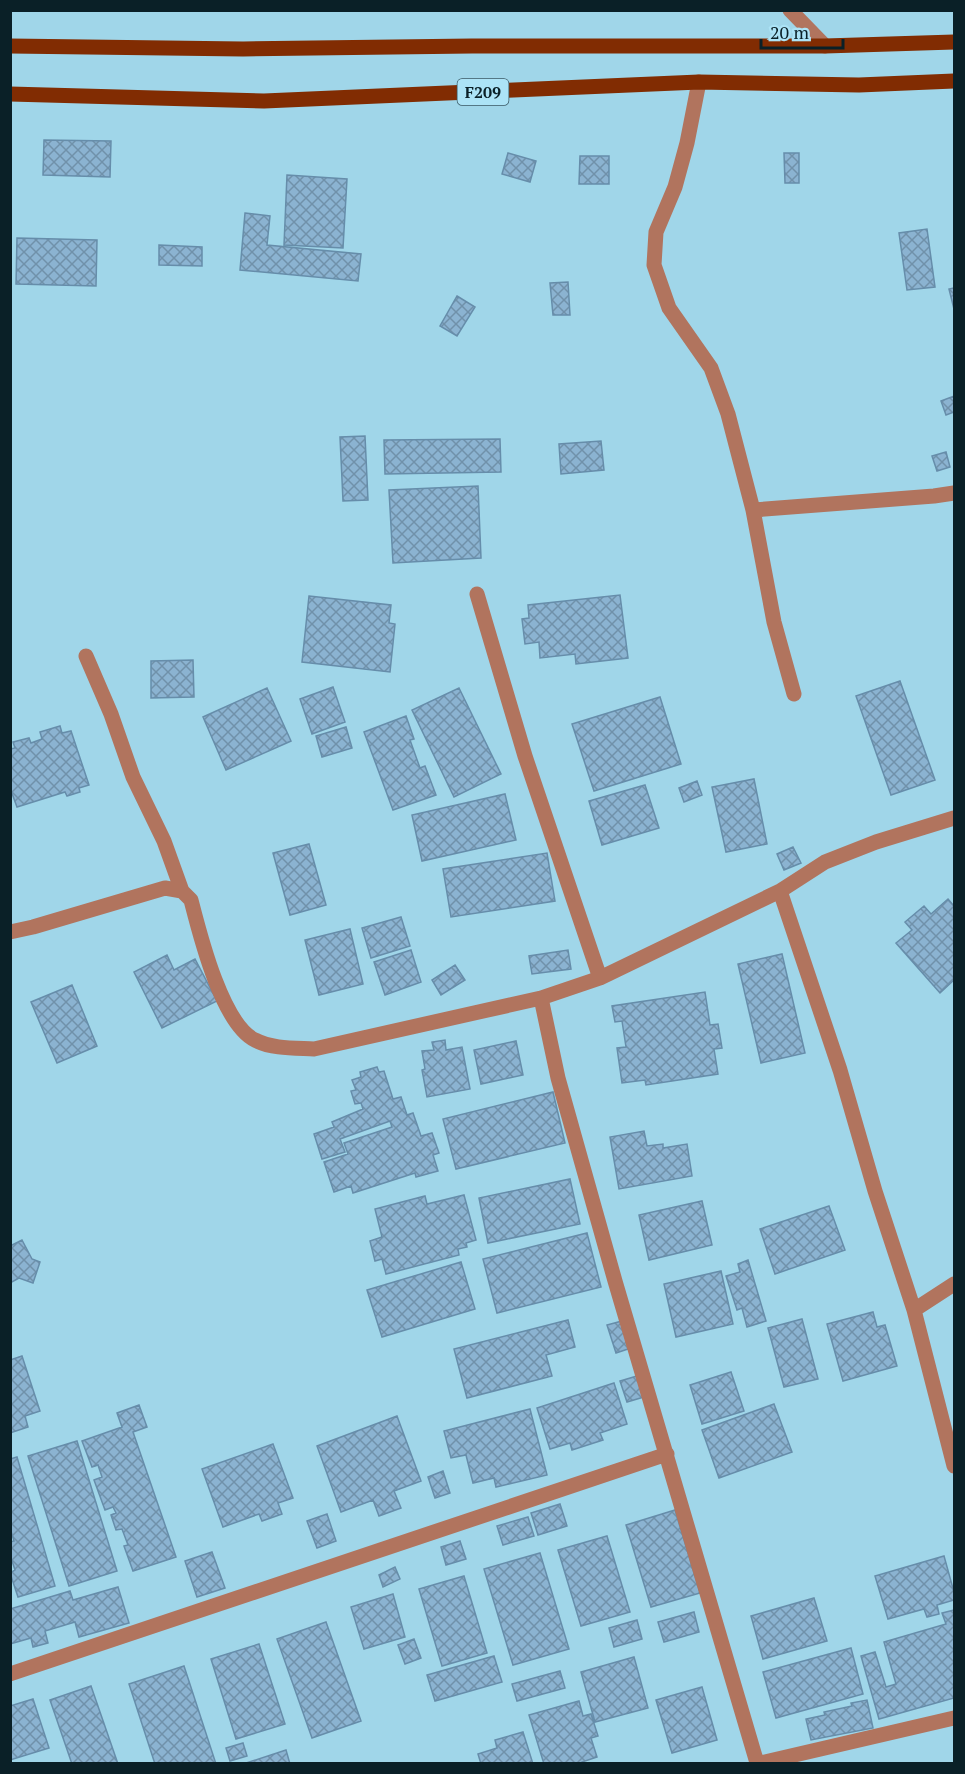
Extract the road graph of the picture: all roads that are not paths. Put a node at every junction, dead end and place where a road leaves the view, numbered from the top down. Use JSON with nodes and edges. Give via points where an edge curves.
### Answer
{"nodes":[{"id":1,"x":790,"y":10,"type":"edge"},
{"id":2,"x":954,"y":42,"type":"edge"},
{"id":3,"x":10,"y":46,"type":"edge"},
{"id":4,"x":825,"y":46,"type":"junction"},
{"id":5,"x":954,"y":81,"type":"edge"},
{"id":6,"x":699,"y":82,"type":"junction"},
{"id":7,"x":10,"y":94,"type":"edge"},
{"id":8,"x":954,"y":493,"type":"edge"},
{"id":9,"x":753,"y":510,"type":"junction"},
{"id":10,"x":477,"y":594,"type":"dead end"},
{"id":11,"x":86,"y":656,"type":"dead end"},
{"id":12,"x":794,"y":694,"type":"dead end"},
{"id":13,"x":954,"y":818,"type":"edge"},
{"id":14,"x":182,"y":891,"type":"junction"},
{"id":15,"x":780,"y":891,"type":"junction"},
{"id":16,"x":10,"y":932,"type":"edge"},
{"id":17,"x":600,"y":978,"type":"junction"},
{"id":18,"x":541,"y":998,"type":"junction"},
{"id":19,"x":954,"y":1284,"type":"edge"},
{"id":20,"x":914,"y":1310,"type":"junction"},
{"id":21,"x":667,"y":1454,"type":"junction"},
{"id":22,"x":954,"y":1466,"type":"edge"},
{"id":23,"x":10,"y":1674,"type":"edge"},
{"id":24,"x":954,"y":1718,"type":"edge"},
{"id":25,"x":756,"y":1763,"type":"edge"}],
"edges":[{"from":1,"to":4,"type":"street"},
{"from":2,"to":4,"type":"main road"},
{"from":3,"to":4,"type":"main road"},
{"from":5,"to":6,"type":"main road","number":"F209","via":[[859,85]]},
{"from":6,"to":7,"type":"main road","number":"F209","via":[[264,101]]},
{"from":6,"to":9,"type":"street","via":[[675,187],[656,232],[654,265],[669,308],[711,368],[728,414]]},
{"from":8,"to":9,"type":"street"},
{"from":9,"to":12,"type":"street","via":[[774,622]]},
{"from":10,"to":17,"type":"street","via":[[525,756]]},
{"from":11,"to":14,"type":"street"},
{"from":13,"to":15,"type":"street","via":[[825,862]]},
{"from":14,"to":16,"type":"street","via":[[165,888]]},
{"from":14,"to":18,"type":"street","via":[[191,900],[226,1005],[235,1023],[254,1040],[282,1048],[314,1049]]},
{"from":15,"to":17,"type":"street"},
{"from":15,"to":20,"type":"street"},
{"from":17,"to":18,"type":"street"},
{"from":18,"to":21,"type":"street","via":[[558,1078]]},
{"from":19,"to":20,"type":"street"},
{"from":20,"to":22,"type":"street"},
{"from":21,"to":23,"type":"street"},
{"from":21,"to":25,"type":"street"},
{"from":24,"to":25,"type":"street"}]}
